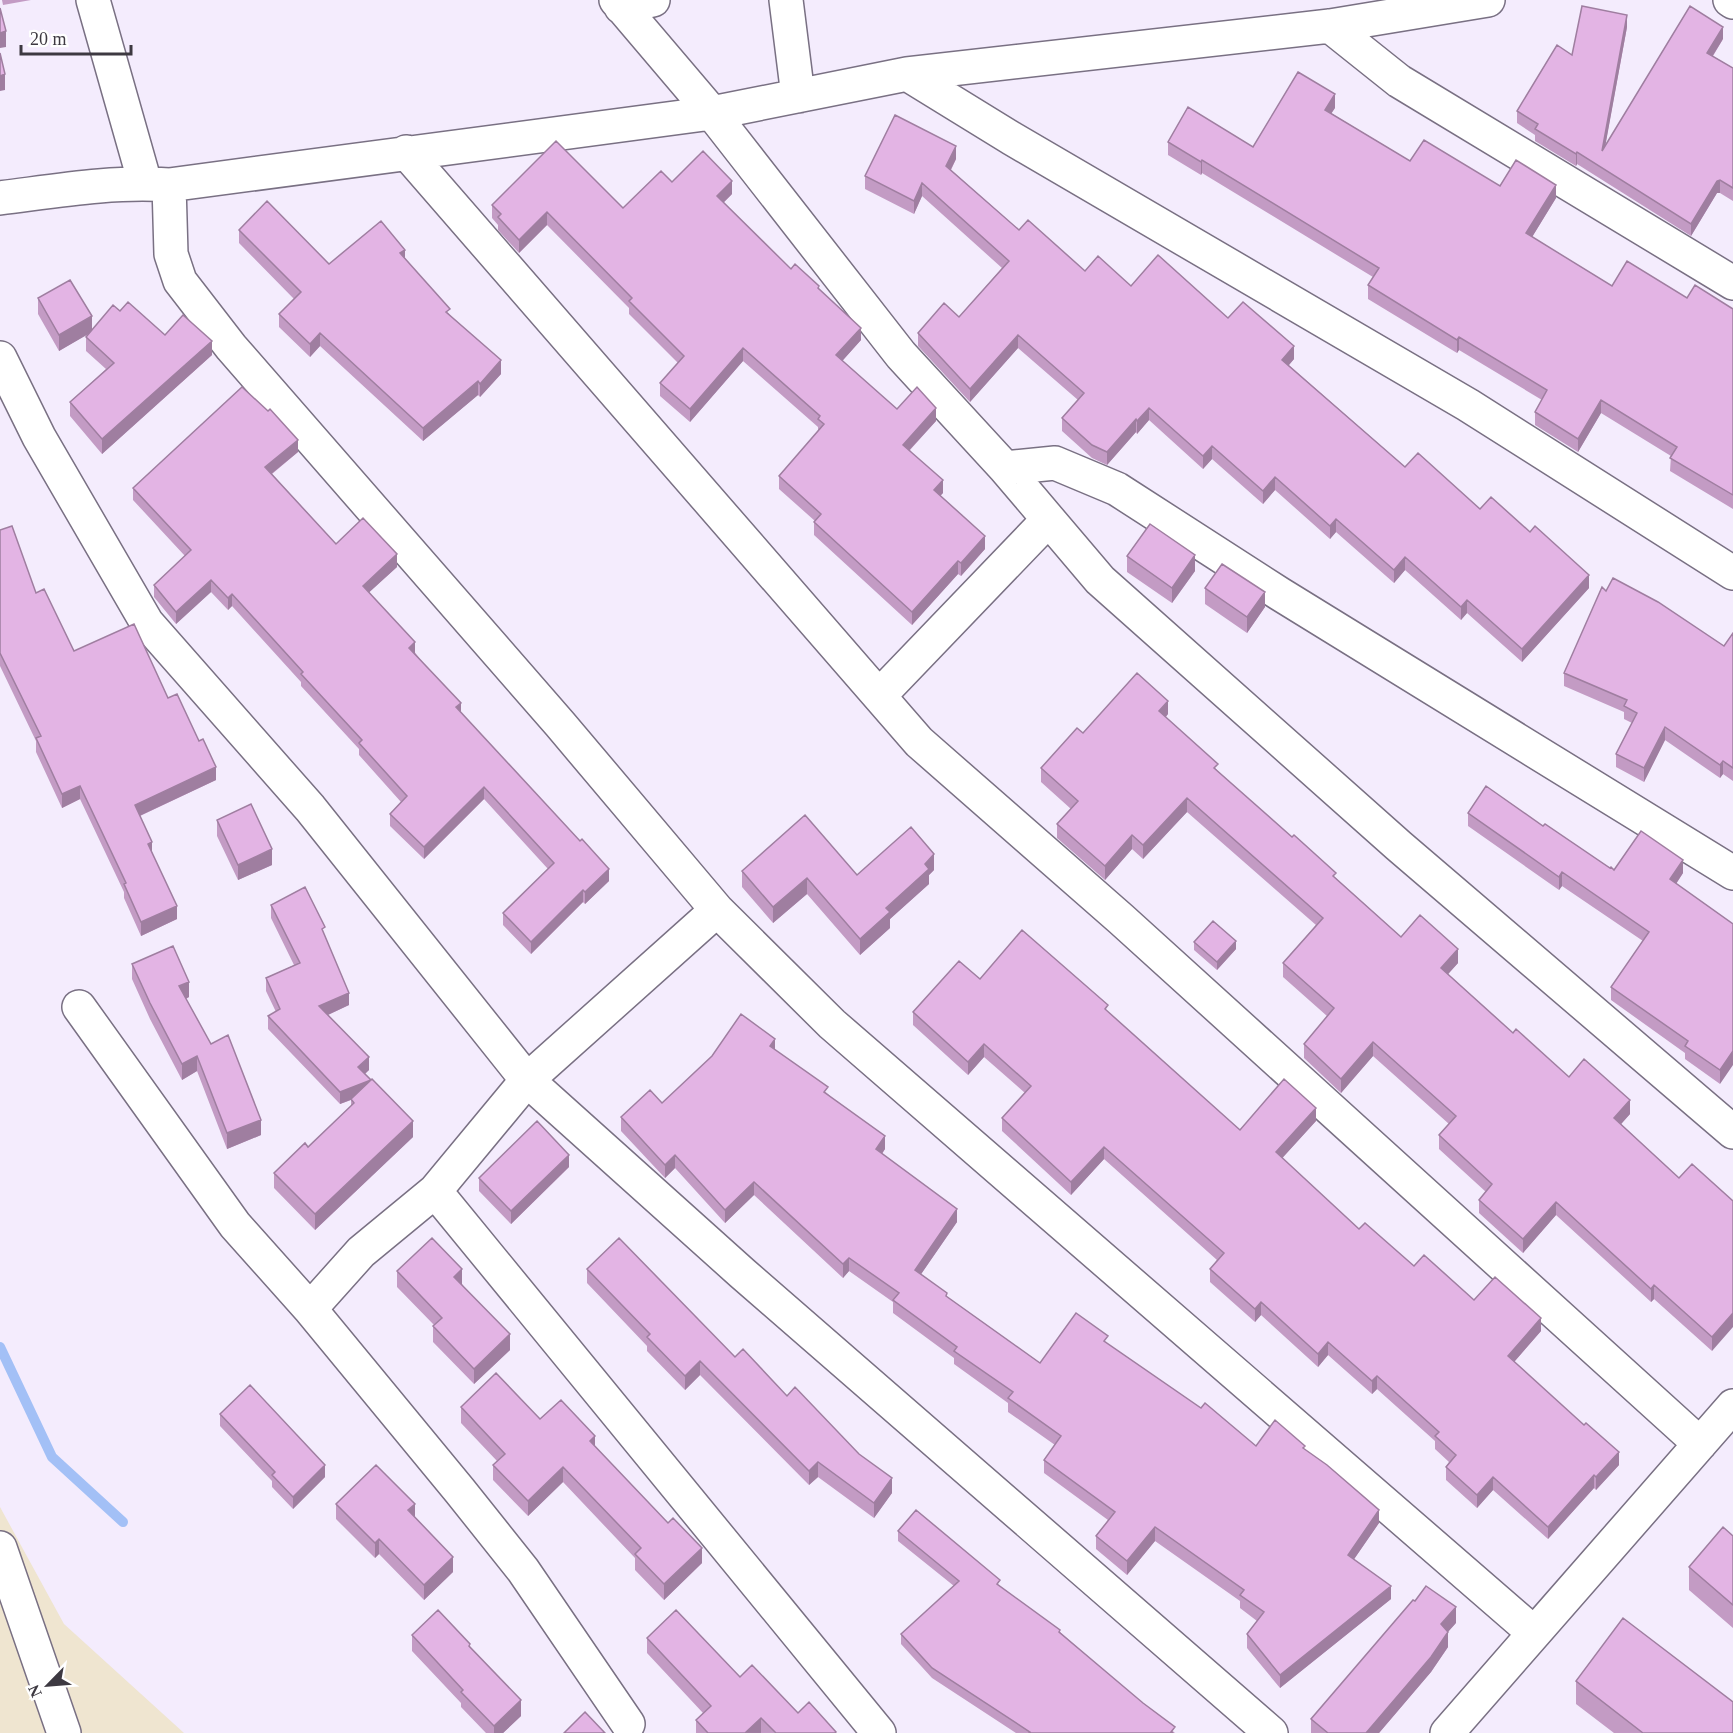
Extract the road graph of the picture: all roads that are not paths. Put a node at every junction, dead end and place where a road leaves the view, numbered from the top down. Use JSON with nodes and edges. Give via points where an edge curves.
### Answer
{"nodes":[{"id":1,"x":93,"y":0,"type":"edge"},
{"id":2,"x":653,"y":0,"type":"edge"},
{"id":3,"x":786,"y":0,"type":"edge"},
{"id":4,"x":1488,"y":0,"type":"edge"},
{"id":5,"x":618,"y":4,"type":"edge"},
{"id":6,"x":1330,"y":26,"type":"junction"},
{"id":7,"x":907,"y":74,"type":"junction"},
{"id":8,"x":798,"y":96,"type":"junction"},
{"id":9,"x":712,"y":113,"type":"junction"},
{"id":10,"x":406,"y":152,"type":"junction"},
{"id":11,"x":157,"y":184,"type":"junction"},
{"id":12,"x":0,"y":198,"type":"edge"},
{"id":13,"x":1733,"y":283,"type":"edge"},
{"id":14,"x":0,"y":358,"type":"edge"},
{"id":15,"x":1005,"y":468,"type":"junction"},
{"id":16,"x":1048,"y":520,"type":"junction"},
{"id":17,"x":1733,"y":573,"type":"edge"},
{"id":18,"x":879,"y":696,"type":"junction"},
{"id":19,"x":1733,"y":873,"type":"edge"},
{"id":20,"x":717,"y":910,"type":"junction"},
{"id":21,"x":79,"y":1007,"type":"dead end"},
{"id":22,"x":527,"y":1080,"type":"junction"},
{"id":23,"x":1733,"y":1132,"type":"edge"},
{"id":24,"x":435,"y":1191,"type":"junction"},
{"id":25,"x":310,"y":1309,"type":"junction"},
{"id":26,"x":1733,"y":1406,"type":"edge"},
{"id":27,"x":1700,"y":1444,"type":"junction"},
{"id":28,"x":0,"y":1548,"type":"edge"},
{"id":29,"x":1534,"y":1633,"type":"junction"},
{"id":30,"x":628,"y":1724,"type":"dead end"},
{"id":31,"x":64,"y":1733,"type":"edge"},
{"id":32,"x":879,"y":1733,"type":"edge"},
{"id":33,"x":1271,"y":1733,"type":"edge"},
{"id":34,"x":1447,"y":1733,"type":"edge"}],
"edges":[{"from":1,"to":11,"type":"street"},
{"from":2,"to":5,"type":"street"},
{"from":3,"to":8,"type":"street"},
{"from":4,"to":6,"type":"street"},
{"from":5,"to":9,"type":"street"},
{"from":6,"to":7,"type":"street"},
{"from":6,"to":13,"type":"street","via":[[1399,81]]},
{"from":7,"to":8,"type":"street"},
{"from":7,"to":17,"type":"street","via":[[1468,405]]},
{"from":8,"to":9,"type":"street"},
{"from":9,"to":10,"type":"street"},
{"from":9,"to":15,"type":"street","via":[[901,355]]},
{"from":10,"to":11,"type":"street"},
{"from":10,"to":18,"type":"street"},
{"from":11,"to":12,"type":"street"},
{"from":11,"to":20,"type":"street","via":[[180,281],[231,347]]},
{"from":14,"to":22,"type":"street","via":[[39,437],[147,623],[310,808]]},
{"from":15,"to":16,"type":"street"},
{"from":15,"to":19,"type":"street","via":[[1055,463],[1117,489]]},
{"from":16,"to":18,"type":"street"},
{"from":16,"to":23,"type":"street","via":[[1108,588],[1399,846]]},
{"from":18,"to":27,"type":"street","via":[[919,742],[1130,927]]},
{"from":20,"to":22,"type":"street"},
{"from":20,"to":29,"type":"street","via":[[832,1024]]},
{"from":21,"to":25,"type":"street","via":[[235,1225]]},
{"from":22,"to":24,"type":"street"},
{"from":22,"to":33,"type":"street","via":[[742,1273]]},
{"from":24,"to":25,"type":"street","via":[[361,1252]]},
{"from":24,"to":32,"type":"street"},
{"from":25,"to":30,"type":"street","via":[[523,1570]]},
{"from":26,"to":27,"type":"street"},
{"from":27,"to":29,"type":"street"},
{"from":28,"to":31,"type":"street"},
{"from":29,"to":34,"type":"street"}]}
